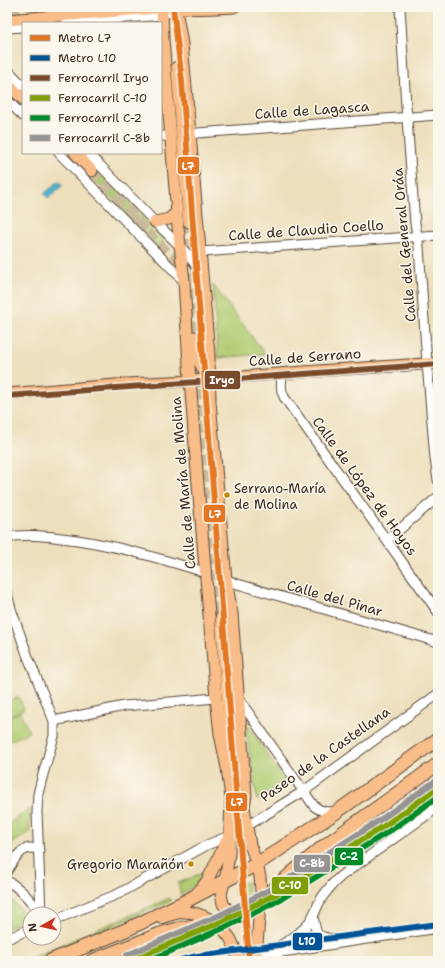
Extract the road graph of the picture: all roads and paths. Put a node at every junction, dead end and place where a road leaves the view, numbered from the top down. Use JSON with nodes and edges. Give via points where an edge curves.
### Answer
{"nodes":[{"id":1,"x":234,"y":7,"type":"edge"},
{"id":2,"x":400,"y":7,"type":"edge"},
{"id":3,"x":167,"y":9,"type":"edge"},
{"id":4,"x":7,"y":20,"type":"edge"},
{"id":5,"x":73,"y":22,"type":"edge"},
{"id":6,"x":22,"y":27,"type":"edge"},
{"id":7,"x":7,"y":28,"type":"edge"},
{"id":8,"x":7,"y":69,"type":"edge"},
{"id":9,"x":7,"y":83,"type":"edge"},
{"id":10,"x":22,"y":85,"type":"edge"},
{"id":11,"x":22,"y":98,"type":"edge"},
{"id":12,"x":7,"y":100,"type":"edge"},
{"id":13,"x":22,"y":115,"type":"edge"},
{"id":14,"x":438,"y":115,"type":"edge"},
{"id":15,"x":407,"y":117,"type":"junction"},
{"id":16,"x":166,"y":137,"type":"edge"},
{"id":17,"x":191,"y":137,"type":"junction"},
{"id":18,"x":60,"y":154,"type":"edge"},
{"id":19,"x":76,"y":154,"type":"edge"},
{"id":20,"x":89,"y":154,"type":"edge"},
{"id":21,"x":92,"y":171,"type":"tunnel mouth"},
{"id":22,"x":177,"y":212,"type":"junction"},
{"id":23,"x":155,"y":222,"type":"junction"},
{"id":24,"x":189,"y":222,"type":"tunnel mouth"},
{"id":25,"x":438,"y":235,"type":"edge"},
{"id":26,"x":417,"y":237,"type":"junction"},
{"id":27,"x":180,"y":246,"type":"junction"},
{"id":28,"x":201,"y":252,"type":"junction"},
{"id":29,"x":184,"y":282,"type":"junction"},
{"id":30,"x":204,"y":286,"type":"junction"},
{"id":31,"x":433,"y":363,"type":"edge"},
{"id":32,"x":284,"y":373,"type":"junction"},
{"id":33,"x":210,"y":379,"type":"junction"},
{"id":34,"x":190,"y":380,"type":"junction"},
{"id":35,"x":7,"y":394,"type":"edge"},
{"id":36,"x":438,"y":480,"type":"edge"},
{"id":37,"x":438,"y":497,"type":"edge"},
{"id":38,"x":7,"y":536,"type":"edge"},
{"id":39,"x":387,"y":540,"type":"junction"},
{"id":40,"x":206,"y":574,"type":"junction"},
{"id":41,"x":226,"y":579,"type":"junction"},
{"id":42,"x":7,"y":594,"type":"edge"},
{"id":43,"x":438,"y":612,"type":"edge"},
{"id":44,"x":221,"y":618,"type":"tunnel mouth"},
{"id":45,"x":438,"y":642,"type":"edge"},
{"id":46,"x":438,"y":694,"type":"edge"},
{"id":47,"x":216,"y":698,"type":"junction"},
{"id":48,"x":238,"y":698,"type":"junction"},
{"id":49,"x":54,"y":721,"type":"junction"},
{"id":50,"x":438,"y":739,"type":"edge"},
{"id":51,"x":438,"y":764,"type":"edge"},
{"id":52,"x":433,"y":771,"type":"edge"},
{"id":53,"x":304,"y":790,"type":"junction"},
{"id":54,"x":244,"y":807,"type":"junction"},
{"id":55,"x":438,"y":807,"type":"edge"},
{"id":56,"x":338,"y":811,"type":"junction"},
{"id":57,"x":247,"y":826,"type":"junction"},
{"id":58,"x":229,"y":836,"type":"junction"},
{"id":59,"x":250,"y":845,"type":"junction"},
{"id":60,"x":39,"y":850,"type":"junction"},
{"id":61,"x":278,"y":850,"type":"junction"},
{"id":62,"x":257,"y":864,"type":"junction"},
{"id":63,"x":7,"y":871,"type":"edge"},
{"id":64,"x":7,"y":880,"type":"edge"},
{"id":65,"x":224,"y":882,"type":"junction"},
{"id":66,"x":188,"y":899,"type":"junction"},
{"id":67,"x":261,"y":901,"type":"junction"},
{"id":68,"x":35,"y":906,"type":"edge"},
{"id":69,"x":41,"y":906,"type":"edge"},
{"id":70,"x":245,"y":911,"type":"junction"},
{"id":71,"x":313,"y":916,"type":"junction"},
{"id":72,"x":62,"y":917,"type":"edge"},
{"id":73,"x":214,"y":922,"type":"junction"},
{"id":74,"x":438,"y":928,"type":"edge"},
{"id":75,"x":128,"y":929,"type":"junction"},
{"id":76,"x":22,"y":932,"type":"edge"},
{"id":77,"x":7,"y":939,"type":"edge"},
{"id":78,"x":346,"y":942,"type":"junction"},
{"id":79,"x":255,"y":959,"type":"edge"},
{"id":80,"x":50,"y":961,"type":"edge"},
{"id":81,"x":92,"y":961,"type":"edge"},
{"id":82,"x":239,"y":961,"type":"edge"}],
"edges":[{"from":1,"to":3,"type":"main road"},
{"from":2,"to":15,"type":"street","name":"Calle del General Oráa"},
{"from":3,"to":4,"type":"main road"},
{"from":3,"to":5,"type":"street"},
{"from":3,"to":16,"type":"main road","name":"Calle de María de Molina"},
{"from":3,"to":17,"type":"main road","via":[[183,55]]},
{"from":3,"to":24,"type":"main road","via":[[178,95]]},
{"from":6,"to":7,"type":"street"},
{"from":8,"to":10,"type":"street"},
{"from":9,"to":11,"type":"main road"},
{"from":12,"to":13,"type":"street"},
{"from":14,"to":15,"type":"street","name":"Calle de Lagasca"},
{"from":15,"to":17,"type":"street","name":"Calle de Lagasca","via":[[196,133]]},
{"from":15,"to":26,"type":"street","name":"Calle del General Oráa"},
{"from":16,"to":22,"type":"main road","name":"Calle de María de Molina"},
{"from":17,"to":28,"type":"main road"},
{"from":18,"to":29,"type":"street"},
{"from":19,"to":21,"type":"main road"},
{"from":20,"to":23,"type":"street"},
{"from":22,"to":23,"type":"main road","via":[[169,219]]},
{"from":22,"to":27,"type":"main road","name":"Calle de María de Molina"},
{"from":23,"to":27,"type":"street"},
{"from":25,"to":26,"type":"street","name":"Calle de Claudio Coello"},
{"from":26,"to":28,"type":"street","name":"Calle de Claudio Coello"},
{"from":26,"to":31,"type":"street","name":"Calle del General Oráa"},
{"from":27,"to":29,"type":"main road","name":"Calle de María de Molina"},
{"from":27,"to":30,"type":"street","via":[[195,264]]},
{"from":28,"to":30,"type":"main road"},
{"from":29,"to":33,"type":"main road","via":[[191,304],[195,350],[202,368]]},
{"from":29,"to":34,"type":"main road","name":"Calle de María de Molina"},
{"from":30,"to":33,"type":"main road"},
{"from":31,"to":32,"type":"main road","name":"Calle de Serrano"},
{"from":31,"to":36,"type":"street","name":"Calle del General Oráa","via":[[435,458]]},
{"from":32,"to":33,"type":"main road","name":"Calle de Serrano"},
{"from":32,"to":39,"type":"street","name":"Calle de López de Hoyos","via":[[281,385],[284,396]]},
{"from":33,"to":34,"type":"main road","name":"Calle de Serrano"},
{"from":33,"to":41,"type":"main road"},
{"from":34,"to":35,"type":"main road","name":"Calle de Serrano"},
{"from":34,"to":40,"type":"main road","name":"Calle de María de Molina"},
{"from":37,"to":39,"type":"street"},
{"from":38,"to":40,"type":"street","via":[[37,535],[81,540],[122,548]]},
{"from":39,"to":43,"type":"street","name":"Calle de López de Hoyos"},
{"from":40,"to":47,"type":"main road","name":"Calle de María de Molina"},
{"from":41,"to":45,"type":"street","name":"Calle del Pinar"},
{"from":41,"to":48,"type":"main road","via":[[232,614]]},
{"from":42,"to":49,"type":"street","via":[[28,657]]},
{"from":44,"to":54,"type":"main road","via":[[230,736]]},
{"from":46,"to":53,"type":"street","name":"Paseo de la Castellana"},
{"from":47,"to":49,"type":"street","via":[[124,706]]},
{"from":47,"to":58,"type":"main road","name":"Calle de María de Molina","via":[[231,798]]},
{"from":48,"to":53,"type":"street"},
{"from":48,"to":54,"type":"main road","via":[[246,795]]},
{"from":49,"to":60,"type":"street","via":[[54,736],[38,794]]},
{"from":50,"to":56,"type":"highway"},
{"from":51,"to":52,"type":"highway"},
{"from":52,"to":67,"type":"highway","via":[[324,846]]},
{"from":53,"to":56,"type":"street","via":[[314,806],[322,811]]},
{"from":53,"to":57,"type":"street","name":"Paseo de la Castellana"},
{"from":54,"to":57,"type":"main road"},
{"from":55,"to":71,"type":"street","via":[[335,881]]},
{"from":56,"to":61,"type":"highway"},
{"from":57,"to":58,"type":"street","name":"Paseo de la Castellana"},
{"from":57,"to":59,"type":"main road"},
{"from":58,"to":65,"type":"main road","name":"Calle de María de Molina"},
{"from":58,"to":66,"type":"main road","via":[[207,882]]},
{"from":58,"to":72,"type":"street","name":"Paseo de la Castellana","via":[[118,894]]},
{"from":59,"to":61,"type":"main road","via":[[256,850]]},
{"from":59,"to":62,"type":"main road"},
{"from":60,"to":63,"type":"street","via":[[28,849],[19,853]]},
{"from":60,"to":69,"type":"street"},
{"from":61,"to":62,"type":"highway"},
{"from":62,"to":65,"type":"highway"},
{"from":62,"to":67,"type":"main road"},
{"from":64,"to":68,"type":"street","via":[[24,893]]},
{"from":65,"to":66,"type":"highway"},
{"from":65,"to":70,"type":"main road","name":"Calle de María de Molina","via":[[221,894],[223,904],[230,911]]},
{"from":66,"to":75,"type":"highway"},
{"from":67,"to":70,"type":"highway"},
{"from":67,"to":79,"type":"main road"},
{"from":70,"to":73,"type":"highway"},
{"from":71,"to":78,"type":"street","via":[[318,935]]},
{"from":71,"to":79,"type":"street","via":[[295,936]]},
{"from":73,"to":75,"type":"main road","via":[[202,915],[180,912]]},
{"from":73,"to":81,"type":"highway","via":[[160,934]]},
{"from":73,"to":82,"type":"main road","via":[[230,938]]},
{"from":74,"to":78,"type":"street"},
{"from":75,"to":80,"type":"highway"},
{"from":76,"to":77,"type":"street"},
{"from":78,"to":79,"type":"street"},
{"from":79,"to":82,"type":"street"}]}
